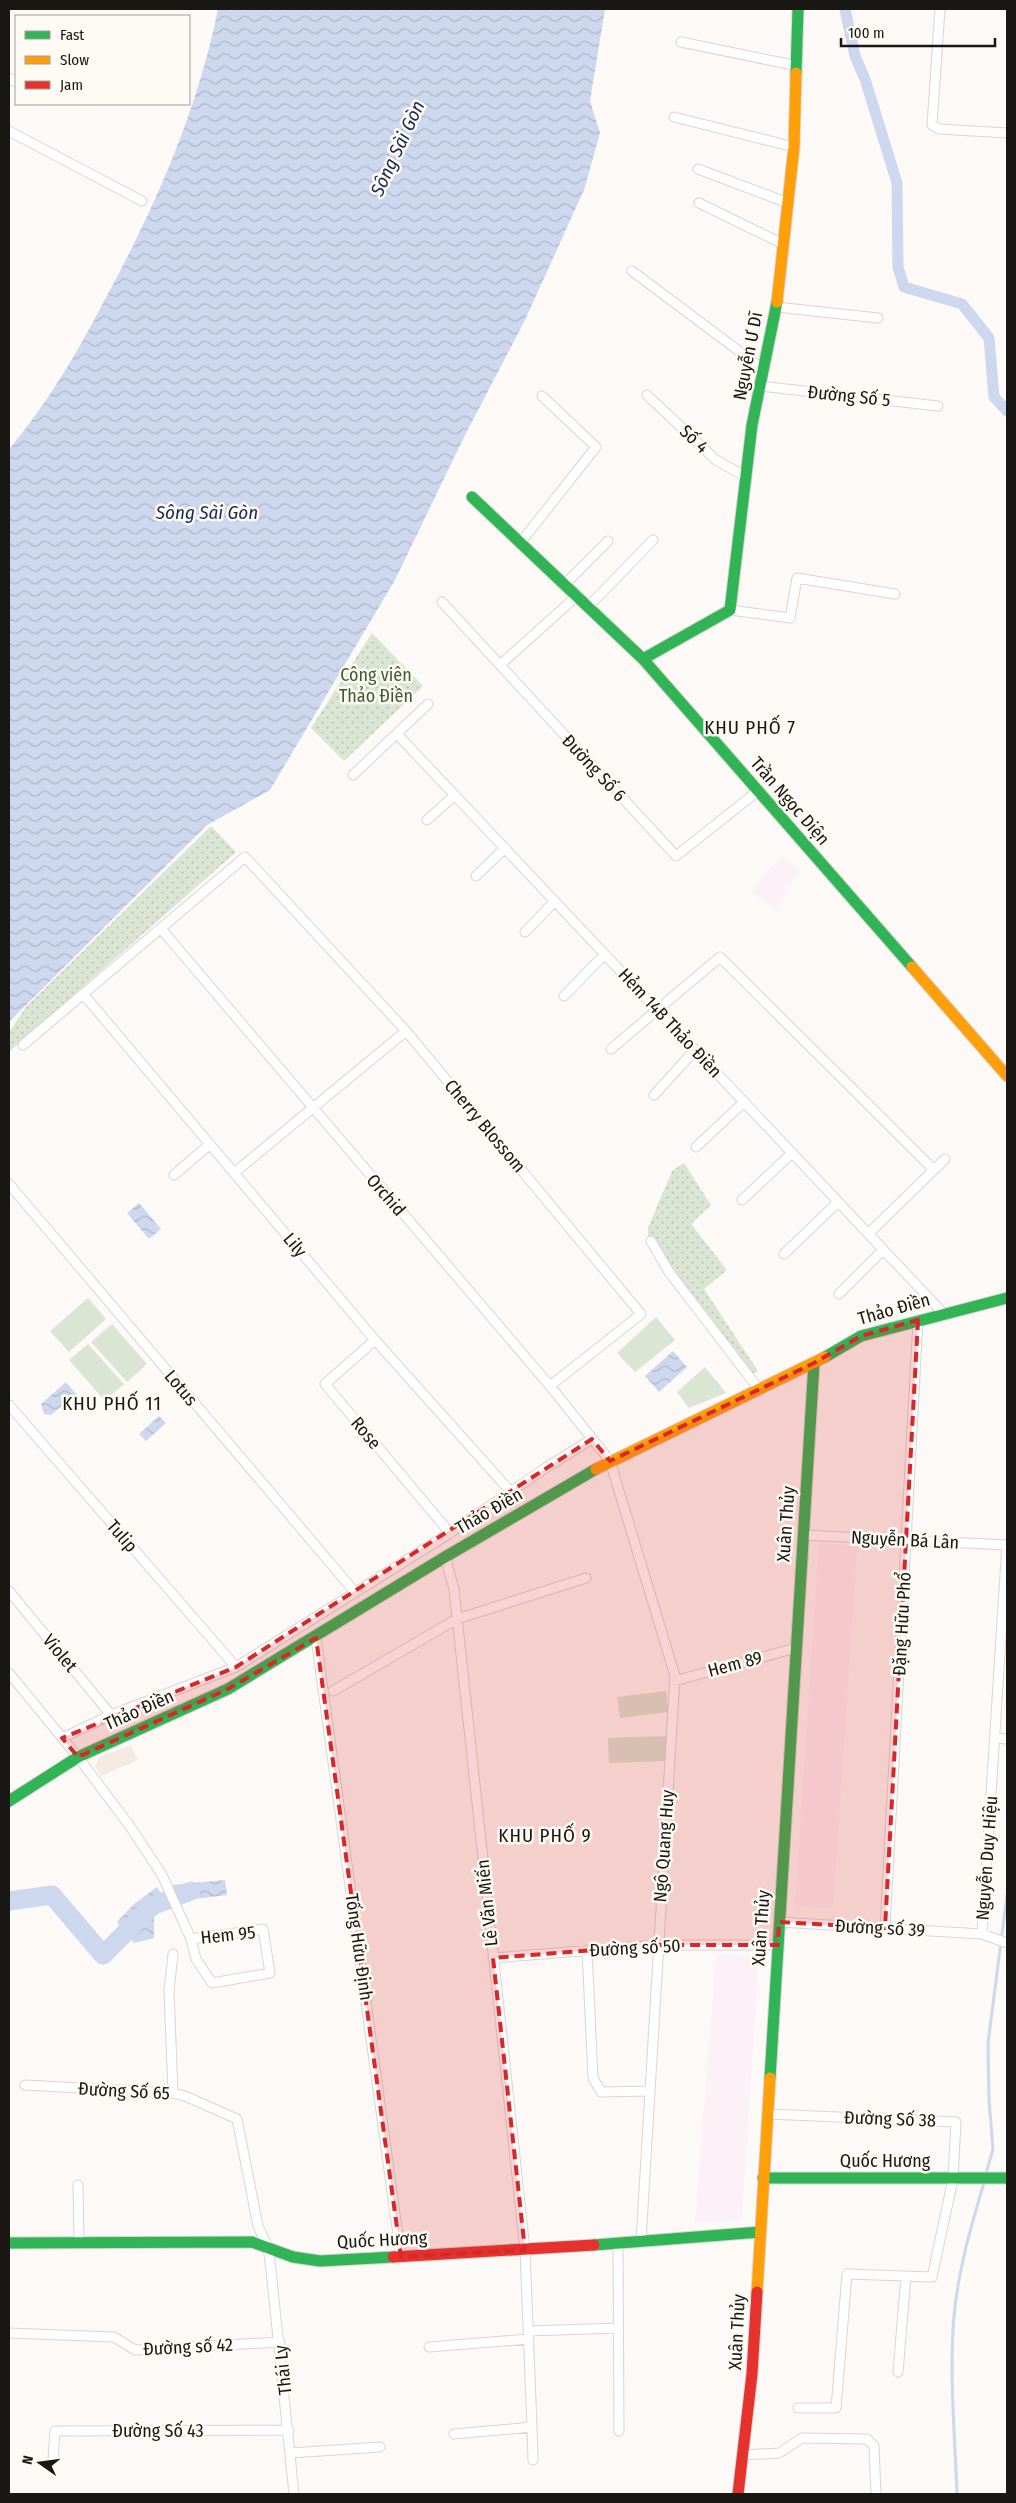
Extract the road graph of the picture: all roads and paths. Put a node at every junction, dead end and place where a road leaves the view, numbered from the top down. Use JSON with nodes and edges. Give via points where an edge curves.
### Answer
{"nodes":[{"id":1,"x":798,"y":9,"type":"edge"},
{"id":2,"x":940,"y":9,"type":"edge"},
{"id":3,"x":681,"y":42,"type":"dead end"},
{"id":4,"x":798,"y":66,"type":"junction"},
{"id":5,"x":674,"y":117,"type":"dead end"},
{"id":6,"x":9,"y":130,"type":"edge"},
{"id":7,"x":1007,"y":134,"type":"edge"},
{"id":8,"x":794,"y":147,"type":"junction"},
{"id":9,"x":698,"y":170,"type":"dead end"},
{"id":10,"x":142,"y":201,"type":"dead end"},
{"id":11,"x":699,"y":203,"type":"dead end"},
{"id":12,"x":788,"y":203,"type":"junction"},
{"id":13,"x":783,"y":244,"type":"junction"},
{"id":14,"x":632,"y":271,"type":"dead end"},
{"id":15,"x":776,"y":307,"type":"junction"},
{"id":16,"x":878,"y":318,"type":"dead end"},
{"id":17,"x":763,"y":368,"type":"junction"},
{"id":18,"x":760,"y":386,"type":"junction"},
{"id":19,"x":647,"y":395,"type":"dead end"},
{"id":20,"x":542,"y":396,"type":"dead end"},
{"id":21,"x":938,"y":406,"type":"dead end"},
{"id":22,"x":746,"y":476,"type":"junction"},
{"id":23,"x":472,"y":497,"type":"dead end"},
{"id":24,"x":653,"y":540,"type":"dead end"},
{"id":25,"x":608,"y":541,"type":"dead end"},
{"id":26,"x":521,"y":542,"type":"junction"},
{"id":27,"x":566,"y":584,"type":"junction"},
{"id":28,"x":895,"y":594,"type":"dead end"},
{"id":29,"x":578,"y":595,"type":"junction"},
{"id":30,"x":442,"y":602,"type":"dead end"},
{"id":31,"x":588,"y":607,"type":"junction"},
{"id":32,"x":730,"y":610,"type":"junction"},
{"id":33,"x":643,"y":659,"type":"junction"},
{"id":34,"x":500,"y":665,"type":"junction"},
{"id":35,"x":428,"y":704,"type":"dead end"},
{"id":36,"x":397,"y":734,"type":"junction"},
{"id":37,"x":353,"y":775,"type":"dead end"},
{"id":38,"x":758,"y":790,"type":"junction"},
{"id":39,"x":455,"y":795,"type":"junction"},
{"id":40,"x":427,"y":820,"type":"dead end"},
{"id":41,"x":505,"y":848,"type":"junction"},
{"id":42,"x":476,"y":876,"type":"dead end"},
{"id":43,"x":555,"y":901,"type":"junction"},
{"id":44,"x":162,"y":930,"type":"junction"},
{"id":45,"x":525,"y":932,"type":"dead end"},
{"id":46,"x":605,"y":954,"type":"junction"},
{"id":47,"x":84,"y":995,"type":"junction"},
{"id":48,"x":564,"y":996,"type":"dead end"},
{"id":49,"x":657,"y":1010,"type":"junction"},
{"id":50,"x":406,"y":1031,"type":"junction"},
{"id":51,"x":23,"y":1045,"type":"dead end"},
{"id":52,"x":611,"y":1049,"type":"dead end"},
{"id":53,"x":695,"y":1050,"type":"junction"},
{"id":54,"x":1007,"y":1076,"type":"edge"},
{"id":55,"x":654,"y":1095,"type":"dead end"},
{"id":56,"x":744,"y":1102,"type":"junction"},
{"id":57,"x":312,"y":1108,"type":"junction"},
{"id":58,"x":210,"y":1144,"type":"junction"},
{"id":59,"x":696,"y":1147,"type":"dead end"},
{"id":60,"x":792,"y":1153,"type":"junction"},
{"id":61,"x":945,"y":1158,"type":"dead end"},
{"id":62,"x":934,"y":1170,"type":"junction"},
{"id":63,"x":234,"y":1173,"type":"junction"},
{"id":64,"x":174,"y":1175,"type":"dead end"},
{"id":65,"x":9,"y":1184,"type":"edge"},
{"id":66,"x":742,"y":1200,"type":"dead end"},
{"id":67,"x":838,"y":1202,"type":"junction"},
{"id":68,"x":868,"y":1234,"type":"junction"},
{"id":69,"x":651,"y":1241,"type":"dead end"},
{"id":70,"x":883,"y":1250,"type":"junction"},
{"id":71,"x":784,"y":1254,"type":"dead end"},
{"id":72,"x":839,"y":1294,"type":"dead end"},
{"id":73,"x":1007,"y":1298,"type":"edge"},
{"id":74,"x":943,"y":1313,"type":"junction"},
{"id":75,"x":918,"y":1320,"type":"junction"},
{"id":76,"x":375,"y":1340,"type":"junction"},
{"id":77,"x":814,"y":1363,"type":"junction"},
{"id":78,"x":550,"y":1386,"type":"junction"},
{"id":79,"x":758,"y":1388,"type":"junction"},
{"id":80,"x":9,"y":1405,"type":"edge"},
{"id":81,"x":592,"y":1439,"type":"junction"},
{"id":82,"x":610,"y":1461,"type":"junction"},
{"id":83,"x":510,"y":1491,"type":"junction"},
{"id":84,"x":450,"y":1533,"type":"junction"},
{"id":85,"x":803,"y":1535,"type":"junction"},
{"id":86,"x":906,"y":1540,"type":"junction"},
{"id":87,"x":1007,"y":1545,"type":"edge"},
{"id":88,"x":445,"y":1557,"type":"junction"},
{"id":89,"x":586,"y":1578,"type":"dead end"},
{"id":90,"x":9,"y":1591,"type":"edge"},
{"id":91,"x":354,"y":1591,"type":"junction"},
{"id":92,"x":457,"y":1619,"type":"junction"},
{"id":93,"x":316,"y":1638,"type":"junction"},
{"id":94,"x":796,"y":1648,"type":"junction"},
{"id":95,"x":236,"y":1667,"type":"junction"},
{"id":96,"x":9,"y":1673,"type":"edge"},
{"id":97,"x":674,"y":1681,"type":"junction"},
{"id":98,"x":333,"y":1691,"type":"dead end"},
{"id":99,"x":112,"y":1715,"type":"junction"},
{"id":100,"x":62,"y":1738,"type":"junction"},
{"id":101,"x":995,"y":1738,"type":"junction"},
{"id":102,"x":1007,"y":1739,"type":"edge"},
{"id":103,"x":78,"y":1756,"type":"junction"},
{"id":104,"x":9,"y":1801,"type":"edge"},
{"id":105,"x":779,"y":1922,"type":"junction"},
{"id":106,"x":885,"y":1928,"type":"junction"},
{"id":107,"x":982,"y":1934,"type":"junction"},
{"id":108,"x":191,"y":1939,"type":"junction"},
{"id":109,"x":1007,"y":1943,"type":"edge"},
{"id":110,"x":658,"y":1945,"type":"junction"},
{"id":111,"x":778,"y":1945,"type":"junction"},
{"id":112,"x":587,"y":1950,"type":"junction"},
{"id":113,"x":173,"y":1954,"type":"dead end"},
{"id":114,"x":493,"y":1958,"type":"junction"},
{"id":115,"x":25,"y":2085,"type":"dead end"},
{"id":116,"x":650,"y":2091,"type":"junction"},
{"id":117,"x":173,"y":2093,"type":"junction"},
{"id":118,"x":767,"y":2114,"type":"junction"},
{"id":119,"x":763,"y":2178,"type":"junction"},
{"id":120,"x":1007,"y":2178,"type":"edge"},
{"id":121,"x":953,"y":2179,"type":"junction"},
{"id":122,"x":78,"y":2185,"type":"dead end"},
{"id":123,"x":760,"y":2232,"type":"junction"},
{"id":124,"x":641,"y":2241,"type":"junction"},
{"id":125,"x":9,"y":2243,"type":"edge"},
{"id":126,"x":79,"y":2243,"type":"junction"},
{"id":127,"x":618,"y":2244,"type":"junction"},
{"id":128,"x":268,"y":2247,"type":"junction"},
{"id":129,"x":525,"y":2250,"type":"junction"},
{"id":130,"x":401,"y":2257,"type":"junction"},
{"id":131,"x":906,"y":2276,"type":"junction"},
{"id":132,"x":618,"y":2328,"type":"junction"},
{"id":133,"x":9,"y":2333,"type":"edge"},
{"id":134,"x":528,"y":2335,"type":"junction"},
{"id":135,"x":280,"y":2342,"type":"junction"},
{"id":136,"x":429,"y":2347,"type":"dead end"},
{"id":137,"x":898,"y":2372,"type":"dead end"},
{"id":138,"x":798,"y":2408,"type":"dead end"},
{"id":139,"x":532,"y":2427,"type":"junction"},
{"id":140,"x":289,"y":2430,"type":"junction"},
{"id":141,"x":619,"y":2431,"type":"dead end"},
{"id":142,"x":454,"y":2434,"type":"dead end"},
{"id":143,"x":380,"y":2447,"type":"dead end"},
{"id":144,"x":291,"y":2453,"type":"junction"},
{"id":145,"x":742,"y":2455,"type":"junction"},
{"id":146,"x":54,"y":2459,"type":"dead end"},
{"id":147,"x":533,"y":2460,"type":"dead end"},
{"id":148,"x":294,"y":2494,"type":"edge"},
{"id":149,"x":738,"y":2494,"type":"edge"},
{"id":150,"x":876,"y":2494,"type":"edge"}],
"edges":[{"from":1,"to":4,"type":"street","name":"Nguyễn Ư Dĩ"},
{"from":2,"to":7,"type":"street","via":[[932,125],[940,129]]},
{"from":3,"to":4,"type":"street"},
{"from":4,"to":8,"type":"street","name":"Nguyễn Ư Dĩ"},
{"from":5,"to":8,"type":"street"},
{"from":6,"to":10,"type":"street"},
{"from":8,"to":12,"type":"street","name":"Nguyễn Ư Dĩ"},
{"from":9,"to":12,"type":"street"},
{"from":11,"to":13,"type":"street"},
{"from":12,"to":13,"type":"street","name":"Nguyễn Ư Dĩ"},
{"from":13,"to":15,"type":"street","name":"Nguyễn Ư Dĩ"},
{"from":14,"to":17,"type":"street"},
{"from":15,"to":16,"type":"street"},
{"from":15,"to":17,"type":"street","name":"Nguyễn Ư Dĩ"},
{"from":17,"to":18,"type":"street","name":"Nguyễn Ư Dĩ"},
{"from":18,"to":21,"type":"street","name":"Đường Số 5"},
{"from":18,"to":22,"type":"street","name":"Nguyễn Ư Dĩ"},
{"from":19,"to":22,"type":"street","name":"Số 4","via":[[716,460]]},
{"from":20,"to":26,"type":"street","via":[[596,447]]},
{"from":22,"to":32,"type":"street","name":"Nguyễn Ư Dĩ"},
{"from":23,"to":26,"type":"street","name":"Trần Ngọc Diện"},
{"from":24,"to":31,"type":"street"},
{"from":25,"to":27,"type":"street"},
{"from":26,"to":27,"type":"street","name":"Trần Ngọc Diện"},
{"from":27,"to":29,"type":"street","name":"Trần Ngọc Diện"},
{"from":28,"to":32,"type":"street","via":[[797,578],[790,618]]},
{"from":29,"to":31,"type":"street","name":"Trần Ngọc Diện"},
{"from":29,"to":34,"type":"street"},
{"from":30,"to":34,"type":"street","name":"Đường Số 6"},
{"from":31,"to":33,"type":"street","name":"Trần Ngọc Diện"},
{"from":32,"to":33,"type":"street"},
{"from":33,"to":38,"type":"street","name":"Trần Ngọc Diện"},
{"from":34,"to":38,"type":"street","name":"Đường Số 6","via":[[676,856]]},
{"from":35,"to":36,"type":"street"},
{"from":36,"to":37,"type":"street"},
{"from":36,"to":39,"type":"street","name":"Hẻm 14B Thảo Điền"},
{"from":38,"to":54,"type":"street","name":"Trần Ngọc Diện"},
{"from":39,"to":40,"type":"street"},
{"from":39,"to":41,"type":"street","name":"Hẻm 14B Thảo Điền"},
{"from":41,"to":42,"type":"street"},
{"from":41,"to":43,"type":"street","name":"Hẻm 14B Thảo Điền"},
{"from":43,"to":45,"type":"street"},
{"from":43,"to":46,"type":"street","name":"Hẻm 14B Thảo Điền"},
{"from":44,"to":47,"type":"street"},
{"from":44,"to":50,"type":"street","name":"Cherry Blossom","via":[[245,857]]},
{"from":44,"to":57,"type":"street","name":"Orchid"},
{"from":46,"to":48,"type":"street"},
{"from":46,"to":49,"type":"street","name":"Hẻm 14B Thảo Điền"},
{"from":47,"to":51,"type":"street"},
{"from":47,"to":58,"type":"street","name":"Lily"},
{"from":49,"to":52,"type":"street"},
{"from":49,"to":53,"type":"street","name":"Hẻm 14B Thảo Điền"},
{"from":49,"to":62,"type":"street","via":[[720,957]]},
{"from":50,"to":57,"type":"street"},
{"from":50,"to":78,"type":"street","name":"Cherry Blossom","via":[[641,1314]]},
{"from":53,"to":55,"type":"street"},
{"from":53,"to":56,"type":"street","name":"Hẻm 14B Thảo Điền"},
{"from":56,"to":59,"type":"street"},
{"from":56,"to":60,"type":"street","name":"Hẻm 14B Thảo Điền"},
{"from":57,"to":63,"type":"street"},
{"from":57,"to":78,"type":"street","name":"Orchid"},
{"from":58,"to":63,"type":"street","name":"Lily"},
{"from":58,"to":64,"type":"street"},
{"from":60,"to":66,"type":"street"},
{"from":60,"to":67,"type":"street","name":"Hẻm 14B Thảo Điền"},
{"from":61,"to":62,"type":"street"},
{"from":62,"to":68,"type":"street"},
{"from":63,"to":76,"type":"street","name":"Lily"},
{"from":65,"to":91,"type":"street","name":"Lotus"},
{"from":67,"to":68,"type":"street","name":"Hẻm 14B Thảo Điền"},
{"from":67,"to":71,"type":"street"},
{"from":68,"to":70,"type":"street","name":"Hẻm 14B Thảo Điền"},
{"from":69,"to":79,"type":"street","via":[[669,1272]]},
{"from":70,"to":72,"type":"street"},
{"from":70,"to":74,"type":"street","name":"Hẻm 14B Thảo Điền"},
{"from":73,"to":74,"type":"street","name":"Thảo Điền"},
{"from":74,"to":75,"type":"street","name":"Thảo Điền"},
{"from":75,"to":77,"type":"street","name":"Thảo Điền","via":[[861,1336]]},
{"from":75,"to":86,"type":"street","name":"Đặng Hữu Phổ"},
{"from":76,"to":83,"type":"street","name":"Lily"},
{"from":76,"to":84,"type":"street","name":"Rose","via":[[325,1384]]},
{"from":77,"to":79,"type":"street","name":"Thảo Điền"},
{"from":77,"to":85,"type":"street","name":"Xuân Thủy"},
{"from":78,"to":81,"type":"street","name":"Orchid"},
{"from":79,"to":82,"type":"street","name":"Thảo Điền"},
{"from":80,"to":95,"type":"street","name":"Tulip"},
{"from":81,"to":82,"type":"street","name":"Orchid"},
{"from":81,"to":83,"type":"street"},
{"from":82,"to":88,"type":"street","name":"Thảo Điền"},
{"from":82,"to":97,"type":"street","name":"Ngô Quang Huy"},
{"from":83,"to":84,"type":"street"},
{"from":84,"to":91,"type":"street"},
{"from":85,"to":86,"type":"street","name":"Nguyễn Bá Lân"},
{"from":85,"to":94,"type":"street","name":"Xuân Thủy"},
{"from":86,"to":87,"type":"street","name":"Nguyễn Bá Lân"},
{"from":86,"to":106,"type":"street","name":"Đặng Hữu Phổ"},
{"from":87,"to":101,"type":"street","name":"Nguyễn Duy Hiệu"},
{"from":88,"to":92,"type":"street","name":"Lê Văn Miến","via":[[454,1589]]},
{"from":88,"to":93,"type":"street","name":"Thảo Điền"},
{"from":89,"to":92,"type":"street"},
{"from":90,"to":99,"type":"street","name":"Violet"},
{"from":91,"to":95,"type":"street"},
{"from":92,"to":98,"type":"street"},
{"from":92,"to":114,"type":"street","name":"Lê Văn Miến"},
{"from":93,"to":103,"type":"street","name":"Thảo Điền","via":[[228,1689]]},
{"from":93,"to":130,"type":"street","name":"Tống Hữu Định"},
{"from":94,"to":97,"type":"street","name":"Hem 89"},
{"from":94,"to":105,"type":"street","name":"Xuân Thủy"},
{"from":95,"to":99,"type":"street"},
{"from":96,"to":100,"type":"street","name":"Hem 95"},
{"from":97,"to":110,"type":"street","name":"Ngô Quang Huy"},
{"from":99,"to":100,"type":"street"},
{"from":100,"to":103,"type":"street","name":"Hem 95"},
{"from":101,"to":102,"type":"street"},
{"from":101,"to":107,"type":"street","name":"Nguyễn Duy Hiệu"},
{"from":103,"to":104,"type":"street","name":"Thảo Điền"},
{"from":103,"to":108,"type":"street","name":"Hem 95","via":[[162,1875]]},
{"from":105,"to":106,"type":"street","name":"Đường số 39"},
{"from":105,"to":111,"type":"street","name":"Xuân Thủy"},
{"from":106,"to":107,"type":"street","name":"Đường số 39"},
{"from":107,"to":109,"type":"street"},
{"from":108,"to":108,"type":"street","name":"Hem 95","via":[[196,1959],[212,1983],[270,1973],[263,1929]]},
{"from":110,"to":111,"type":"street","name":"Đường số 50"},
{"from":110,"to":112,"type":"street","name":"Đường số 50"},
{"from":110,"to":116,"type":"street","name":"Ngô Quang Huy"},
{"from":111,"to":118,"type":"street","name":"Xuân Thủy"},
{"from":112,"to":114,"type":"street","name":"Đường số 50"},
{"from":112,"to":116,"type":"street","via":[[592,2078],[601,2092]]},
{"from":113,"to":117,"type":"street","via":[[169,1990]]},
{"from":114,"to":129,"type":"street","name":"Lê Văn Miến"},
{"from":115,"to":117,"type":"street","name":"Đường Số 65"},
{"from":116,"to":124,"type":"street","name":"Ngô Quang Huy"},
{"from":117,"to":128,"type":"street","name":"Đường Số 65","via":[[237,2119],[258,2226]]},
{"from":118,"to":119,"type":"street","name":"Xuân Thủy"},
{"from":118,"to":121,"type":"street","name":"Đường Số 38","via":[[956,2122]]},
{"from":119,"to":121,"type":"street","name":"Quốc Hương"},
{"from":119,"to":123,"type":"street","name":"Xuân Thủy"},
{"from":120,"to":121,"type":"street","name":"Quốc Hương"},
{"from":121,"to":131,"type":"street","via":[[932,2277]]},
{"from":122,"to":126,"type":"street"},
{"from":123,"to":124,"type":"street","name":"Quốc Hương"},
{"from":123,"to":145,"type":"street","name":"Xuân Thủy","via":[[752,2374]]},
{"from":124,"to":127,"type":"street","name":"Quốc Hương"},
{"from":125,"to":126,"type":"street","name":"Quốc Hương"},
{"from":126,"to":128,"type":"street","name":"Quốc Hương","via":[[252,2242]]},
{"from":127,"to":129,"type":"street","name":"Quốc Hương"},
{"from":127,"to":132,"type":"street"},
{"from":128,"to":130,"type":"street","name":"Quốc Hương","via":[[320,2261]]},
{"from":128,"to":135,"type":"street","name":"Thái Ly"},
{"from":129,"to":130,"type":"street","name":"Quốc Hương"},
{"from":129,"to":134,"type":"street","name":"Lê Văn Miến"},
{"from":131,"to":137,"type":"street"},
{"from":131,"to":138,"type":"street","via":[[847,2274],[836,2408]]},
{"from":132,"to":134,"type":"street"},
{"from":132,"to":141,"type":"street"},
{"from":133,"to":135,"type":"street","name":"Đường số 42","via":[[114,2337],[135,2350]]},
{"from":134,"to":136,"type":"street"},
{"from":134,"to":139,"type":"street","name":"Lê Văn Miến"},
{"from":135,"to":140,"type":"street","name":"Thái Ly"},
{"from":139,"to":142,"type":"street"},
{"from":139,"to":147,"type":"street","name":"Lê Văn Miến"},
{"from":140,"to":144,"type":"street","name":"Thái Ly"},
{"from":140,"to":146,"type":"street","name":"Đường Số 43","via":[[54,2431]]},
{"from":143,"to":144,"type":"street"},
{"from":144,"to":148,"type":"street","name":"Thái Ly"},
{"from":145,"to":149,"type":"street","name":"Xuân Thủy"},
{"from":145,"to":150,"type":"street","via":[[779,2453],[802,2438],[867,2439],[874,2446]]}]}
